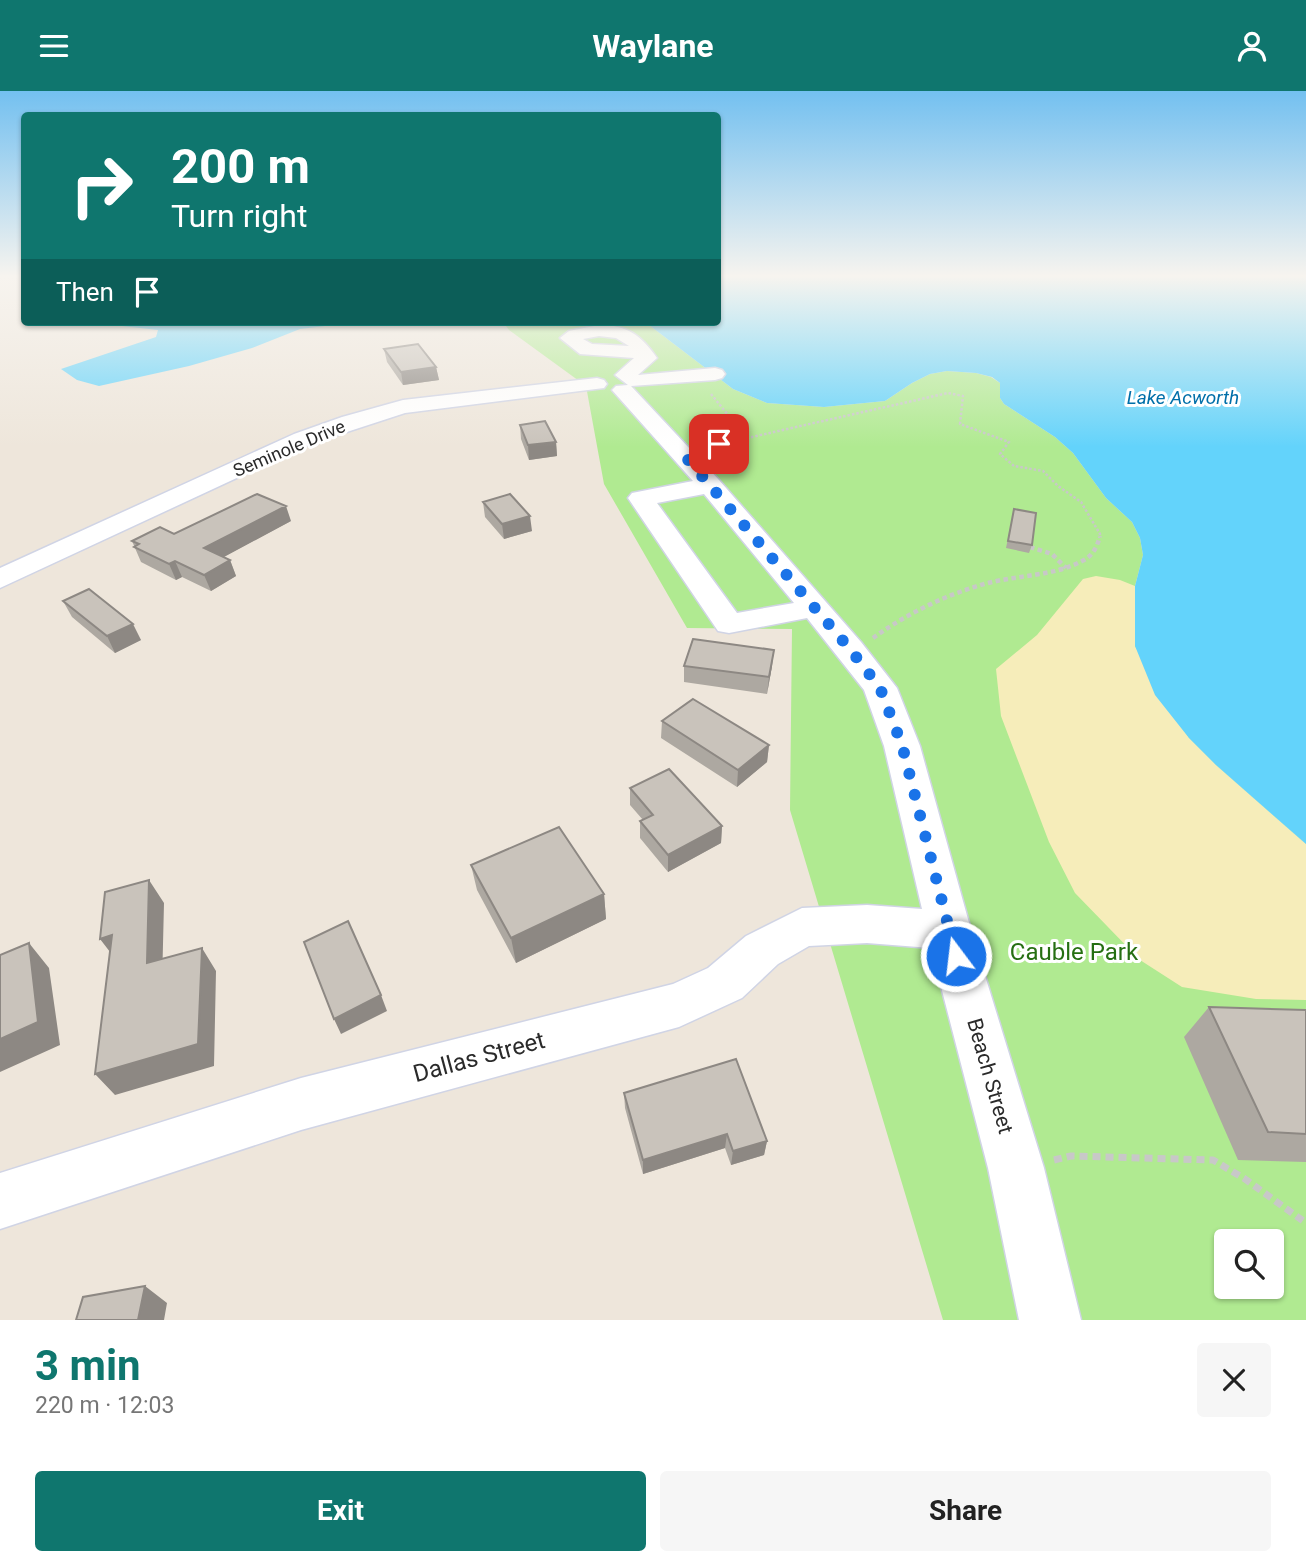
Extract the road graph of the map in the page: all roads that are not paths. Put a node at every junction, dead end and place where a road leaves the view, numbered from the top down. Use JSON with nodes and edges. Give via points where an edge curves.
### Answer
{"nodes":[{"id":1,"x":643,"y":353,"type":"dead end"},
{"id":2,"x":715,"y":374,"type":"dead end"},
{"id":3,"x":620,"y":382,"type":"junction"},
{"id":4,"x":710,"y":485,"type":"junction"},
{"id":5,"x":0,"y":579,"type":"edge"},
{"id":6,"x":814,"y":607,"type":"junction"},
{"id":7,"x":949,"y":930,"type":"junction"},
{"id":8,"x":0,"y":1201,"type":"edge"},
{"id":9,"x":1050,"y":1320,"type":"edge"}],
"edges":[{"from":1,"to":3,"type":"street","via":[[647,358]]},
{"from":2,"to":3,"type":"street","name":"Seminole Drive"},
{"from":3,"to":4,"type":"street","name":"Beach Street"},
{"from":3,"to":5,"type":"street","name":"Seminole Drive","via":[[404,407],[350,422],[303,439]]},
{"from":4,"to":6,"type":"street","name":"Beach Street"},
{"from":4,"to":6,"type":"street","via":[[642,498],[729,624]]},
{"from":6,"to":7,"type":"street","name":"Beach Street","via":[[880,688],[902,745]]},
{"from":7,"to":8,"type":"street","name":"Dallas Street","via":[[867,924],[802,927],[762,950],[725,983],[680,1005],[301,1104]]},
{"from":7,"to":9,"type":"street","name":"Beach Street","via":[[1016,1168]]}]}
